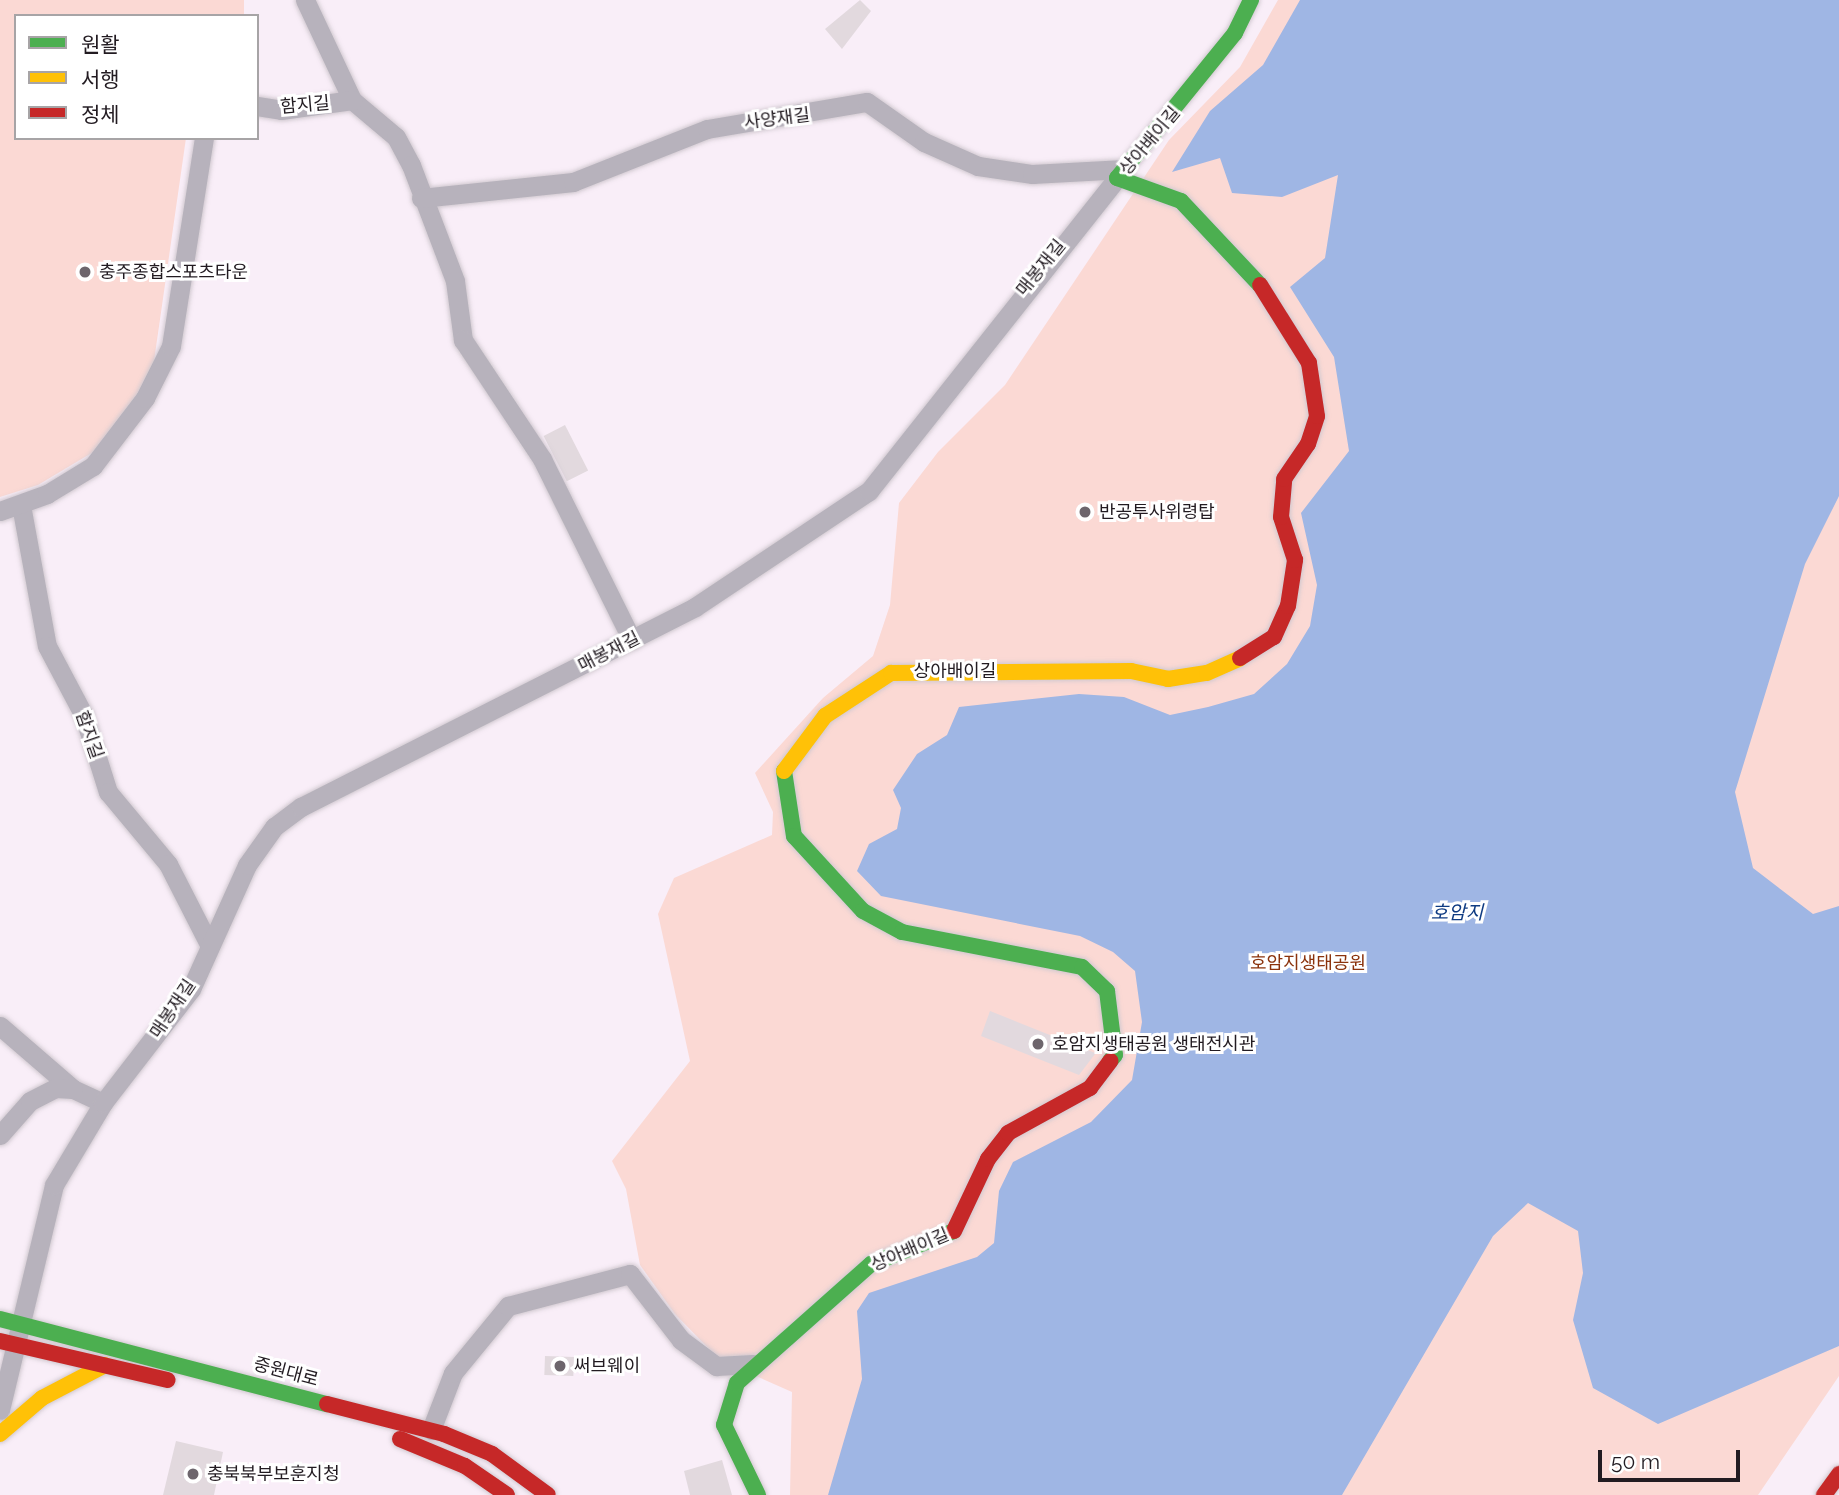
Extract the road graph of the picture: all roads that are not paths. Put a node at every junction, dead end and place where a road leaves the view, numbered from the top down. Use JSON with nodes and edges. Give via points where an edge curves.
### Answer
{"nodes":[{"id":1,"x":305,"y":0,"type":"edge"},
{"id":2,"x":1251,"y":0,"type":"edge"},
{"id":3,"x":352,"y":100,"type":"junction"},
{"id":4,"x":259,"y":106,"type":"edge"},
{"id":5,"x":204,"y":140,"type":"edge"},
{"id":6,"x":1121,"y":174,"type":"junction"},
{"id":7,"x":421,"y":198,"type":"junction"},
{"id":8,"x":21,"y":505,"type":"junction"},
{"id":9,"x":0,"y":511,"type":"edge"},
{"id":10,"x":632,"y":640,"type":"junction"},
{"id":11,"x":208,"y":942,"type":"junction"},
{"id":12,"x":0,"y":1026,"type":"edge"},
{"id":13,"x":73,"y":1089,"type":"junction"},
{"id":14,"x":103,"y":1103,"type":"junction"},
{"id":15,"x":0,"y":1135,"type":"edge"},
{"id":16,"x":10,"y":1331,"type":"edge"},
{"id":17,"x":753,"y":1364,"type":"junction"},
{"id":18,"x":105,"y":1365,"type":"junction"},
{"id":19,"x":0,"y":1410,"type":"edge"},
{"id":20,"x":431,"y":1430,"type":"junction"},
{"id":21,"x":0,"y":1434,"type":"edge"},
{"id":22,"x":1839,"y":1474,"type":"edge"},
{"id":23,"x":508,"y":1495,"type":"edge"},
{"id":24,"x":548,"y":1495,"type":"edge"},
{"id":25,"x":758,"y":1495,"type":"edge"},
{"id":26,"x":1824,"y":1495,"type":"edge"}],
"edges":[{"from":1,"to":3,"type":"street"},
{"from":2,"to":6,"type":"street","name":"상아배이길","via":[[1236,33]]},
{"from":3,"to":4,"type":"street","name":"함지길","via":[[281,110]]},
{"from":3,"to":7,"type":"street","via":[[396,137]]},
{"from":5,"to":8,"type":"street","via":[[171,346],[145,398],[93,466]]},
{"from":6,"to":7,"type":"street","name":"사양재길","via":[[1032,174],[978,166],[924,142],[867,102],[707,129],[573,182]]},
{"from":6,"to":10,"type":"street","name":"매봉재길","via":[[869,491],[695,607]]},
{"from":6,"to":17,"type":"street","name":"상아배이길","via":[[1181,201],[1256,279],[1309,363],[1317,416],[1308,444],[1284,479],[1282,517],[1294,560],[1288,606],[1274,638],[1261,649],[1207,673],[1168,679],[1131,671],[891,673],[825,716],[793,751],[780,779],[794,836],[863,911],[902,932],[1082,967],[1107,991],[1115,1055],[1090,1088],[1008,1133],[988,1159],[960,1230],[871,1264]]},
{"from":7,"to":10,"type":"street","via":[[455,281],[463,340],[542,459]]},
{"from":8,"to":9,"type":"street"},
{"from":8,"to":11,"type":"street","name":"함지길","via":[[47,646],[84,716],[108,792],[168,864]]},
{"from":10,"to":11,"type":"street","name":"매봉재길","via":[[301,807],[275,827],[247,865]]},
{"from":11,"to":14,"type":"street","name":"매봉재길","via":[[191,989]]},
{"from":12,"to":13,"type":"street"},
{"from":13,"to":14,"type":"street"},
{"from":13,"to":15,"type":"street","via":[[55,1088],[30,1101]]},
{"from":14,"to":16,"type":"street","name":"매봉재길","via":[[54,1185]]},
{"from":16,"to":18,"type":"street","name":"중원대로"},
{"from":16,"to":19,"type":"street","name":"매봉재길"},
{"from":16,"to":20,"type":"street","name":"중원대로"},
{"from":17,"to":20,"type":"street","via":[[716,1366],[681,1340],[629,1274],[508,1306],[453,1373]]},
{"from":17,"to":25,"type":"street","name":"상아배이길","via":[[737,1383],[724,1425]]},
{"from":18,"to":21,"type":"street","via":[[42,1398]]},
{"from":18,"to":23,"type":"street","name":"중원대로","via":[[374,1430],[465,1466]]},
{"from":20,"to":24,"type":"street","name":"중원대로","via":[[492,1454]]},
{"from":22,"to":26,"type":"street"}]}
